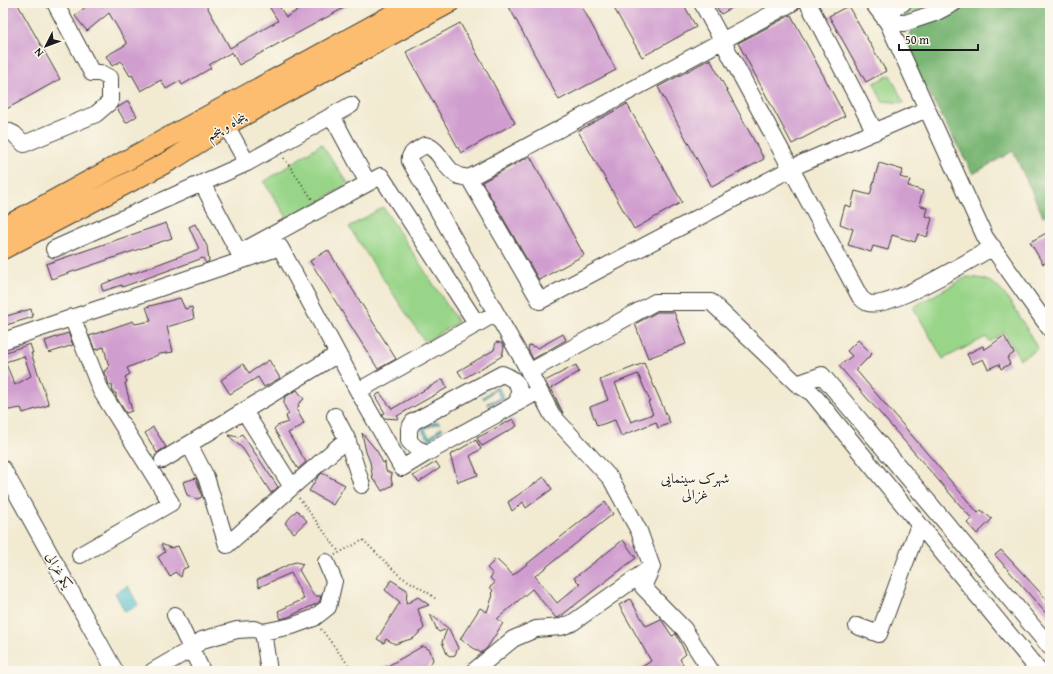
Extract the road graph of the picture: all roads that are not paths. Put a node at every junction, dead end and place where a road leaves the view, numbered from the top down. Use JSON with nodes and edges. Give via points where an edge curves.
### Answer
{"nodes":[{"id":1,"x":54,"y":3,"type":"edge"},
{"id":2,"x":414,"y":3,"type":"edge"},
{"id":3,"x":449,"y":3,"type":"edge"},
{"id":4,"x":702,"y":3,"type":"edge"},
{"id":5,"x":792,"y":3,"type":"edge"},
{"id":6,"x":808,"y":3,"type":"edge"},
{"id":7,"x":873,"y":3,"type":"edge"},
{"id":8,"x":903,"y":3,"type":"edge"},
{"id":9,"x":954,"y":3,"type":"edge"},
{"id":10,"x":888,"y":23,"type":"junction"},
{"id":11,"x":722,"y":41,"type":"junction"},
{"id":12,"x":350,"y":106,"type":"dead end"},
{"id":13,"x":927,"y":109,"type":"junction"},
{"id":14,"x":332,"y":116,"type":"junction"},
{"id":15,"x":222,"y":118,"type":"junction"},
{"id":16,"x":3,"y":130,"type":"edge"},
{"id":17,"x":875,"y":132,"type":"junction"},
{"id":18,"x":247,"y":163,"type":"junction"},
{"id":19,"x":790,"y":169,"type":"junction"},
{"id":20,"x":469,"y":178,"type":"junction"},
{"id":21,"x":202,"y":183,"type":"junction"},
{"id":22,"x":368,"y":184,"type":"junction"},
{"id":23,"x":3,"y":228,"type":"edge"},
{"id":24,"x":276,"y":241,"type":"junction"},
{"id":25,"x":993,"y":247,"type":"junction"},
{"id":26,"x":3,"y":249,"type":"edge"},
{"id":27,"x":54,"y":249,"type":"dead end"},
{"id":28,"x":241,"y":257,"type":"junction"},
{"id":29,"x":496,"y":313,"type":"junction"},
{"id":30,"x":72,"y":317,"type":"junction"},
{"id":31,"x":477,"y":324,"type":"junction"},
{"id":32,"x":1050,"y":329,"type":"edge"},
{"id":33,"x":3,"y":340,"type":"edge"},
{"id":34,"x":338,"y":354,"type":"junction"},
{"id":35,"x":527,"y":367,"type":"junction"},
{"id":36,"x":502,"y":374,"type":"junction"},
{"id":37,"x":797,"y":384,"type":"junction"},
{"id":38,"x":358,"y":391,"type":"junction"},
{"id":39,"x":539,"y":391,"type":"junction"},
{"id":40,"x":517,"y":403,"type":"junction"},
{"id":41,"x":244,"y":411,"type":"junction"},
{"id":42,"x":335,"y":416,"type":"dead end"},
{"id":43,"x":413,"y":422,"type":"junction"},
{"id":44,"x":347,"y":439,"type":"junction"},
{"id":45,"x":385,"y":439,"type":"junction"},
{"id":46,"x":189,"y":444,"type":"junction"},
{"id":47,"x":427,"y":453,"type":"junction"},
{"id":48,"x":163,"y":460,"type":"dead end"},
{"id":49,"x":3,"y":469,"type":"edge"},
{"id":50,"x":362,"y":485,"type":"dead end"},
{"id":51,"x":292,"y":487,"type":"junction"},
{"id":52,"x":919,"y":525,"type":"junction"},
{"id":53,"x":80,"y":555,"type":"dead end"},
{"id":54,"x":326,"y":562,"type":"dead end"},
{"id":55,"x":652,"y":567,"type":"junction"},
{"id":56,"x":175,"y":616,"type":"dead end"},
{"id":57,"x":857,"y":626,"type":"dead end"},
{"id":58,"x":263,"y":632,"type":"junction"},
{"id":59,"x":1050,"y":647,"type":"edge"},
{"id":60,"x":191,"y":649,"type":"junction"},
{"id":61,"x":1050,"y":669,"type":"edge"},
{"id":62,"x":115,"y":671,"type":"edge"},
{"id":63,"x":153,"y":671,"type":"edge"},
{"id":64,"x":202,"y":671,"type":"edge"},
{"id":65,"x":269,"y":671,"type":"edge"},
{"id":66,"x":474,"y":671,"type":"edge"},
{"id":67,"x":710,"y":671,"type":"edge"},
{"id":68,"x":1038,"y":671,"type":"edge"},
{"id":69,"x":1048,"y":671,"type":"edge"}],
"edges":[{"from":1,"to":16,"type":"street","via":[[92,73],[100,73],[110,78],[110,102],[96,114],[24,144],[14,134]]},
{"from":2,"to":15,"type":"main road","name":"پنجاه و پنجم"},
{"from":3,"to":15,"type":"main road","name":"پنجاه و پنجم"},
{"from":4,"to":11,"type":"street"},
{"from":5,"to":11,"type":"street"},
{"from":6,"to":17,"type":"street"},
{"from":7,"to":10,"type":"street"},
{"from":8,"to":10,"type":"street","via":[[894,8]]},
{"from":9,"to":10,"type":"street","via":[[935,13],[905,23]]},
{"from":10,"to":13,"type":"street"},
{"from":11,"to":19,"type":"street"},
{"from":11,"to":20,"type":"street"},
{"from":12,"to":14,"type":"street"},
{"from":13,"to":17,"type":"street"},
{"from":13,"to":25,"type":"street","via":[[985,236]]},
{"from":14,"to":18,"type":"street"},
{"from":14,"to":22,"type":"street"},
{"from":15,"to":18,"type":"street"},
{"from":15,"to":23,"type":"main road","name":"پنجاه و پنجم"},
{"from":15,"to":26,"type":"main road","name":"پنجاه و پنجم","via":[[175,158]]},
{"from":17,"to":19,"type":"street"},
{"from":18,"to":21,"type":"street"},
{"from":19,"to":20,"type":"street","via":[[540,301]]},
{"from":19,"to":25,"type":"street","via":[[860,297],[868,303],[901,296]]},
{"from":20,"to":29,"type":"street","via":[[457,176],[429,146],[411,154],[409,158]]},
{"from":21,"to":27,"type":"street"},
{"from":21,"to":28,"type":"street"},
{"from":22,"to":24,"type":"street","via":[[318,210]]},
{"from":22,"to":31,"type":"street","via":[[381,176]]},
{"from":24,"to":28,"type":"street"},
{"from":24,"to":34,"type":"street"},
{"from":25,"to":32,"type":"street"},
{"from":28,"to":30,"type":"street"},
{"from":29,"to":31,"type":"street"},
{"from":29,"to":35,"type":"street"},
{"from":30,"to":33,"type":"street"},
{"from":30,"to":53,"type":"street","via":[[101,391],[171,503]]},
{"from":31,"to":38,"type":"street"},
{"from":34,"to":38,"type":"street"},
{"from":34,"to":41,"type":"street"},
{"from":35,"to":36,"type":"street"},
{"from":35,"to":37,"type":"street","via":[[655,302],[711,302]]},
{"from":35,"to":39,"type":"street"},
{"from":36,"to":40,"type":"street","via":[[518,384]]},
{"from":36,"to":43,"type":"street"},
{"from":37,"to":52,"type":"street","via":[[812,394]]},
{"from":37,"to":59,"type":"street","via":[[822,375]]},
{"from":38,"to":45,"type":"street"},
{"from":39,"to":40,"type":"street"},
{"from":39,"to":55,"type":"street","via":[[552,415],[611,479],[639,531]]},
{"from":40,"to":47,"type":"street"},
{"from":41,"to":46,"type":"street"},
{"from":41,"to":51,"type":"street"},
{"from":42,"to":44,"type":"street"},
{"from":43,"to":45,"type":"street"},
{"from":43,"to":47,"type":"street","via":[[409,429],[409,441]]},
{"from":44,"to":50,"type":"street"},
{"from":44,"to":51,"type":"street"},
{"from":45,"to":47,"type":"street","via":[[402,468]]},
{"from":46,"to":48,"type":"street"},
{"from":46,"to":51,"type":"street","via":[[206,477],[227,545]]},
{"from":49,"to":62,"type":"street","name":"یکم غزالی"},
{"from":52,"to":57,"type":"street","via":[[879,634]]},
{"from":52,"to":68,"type":"street"},
{"from":54,"to":58,"type":"street","via":[[334,581],[328,607],[314,618]]},
{"from":55,"to":66,"type":"street","via":[[572,623],[561,627],[536,629],[513,639]]},
{"from":55,"to":67,"type":"street","via":[[643,587],[684,629]]},
{"from":56,"to":60,"type":"street"},
{"from":58,"to":60,"type":"street","via":[[254,629],[237,630],[202,640]]},
{"from":58,"to":65,"type":"street"},
{"from":60,"to":63,"type":"street"},
{"from":60,"to":64,"type":"street"},
{"from":61,"to":69,"type":"street"}]}
